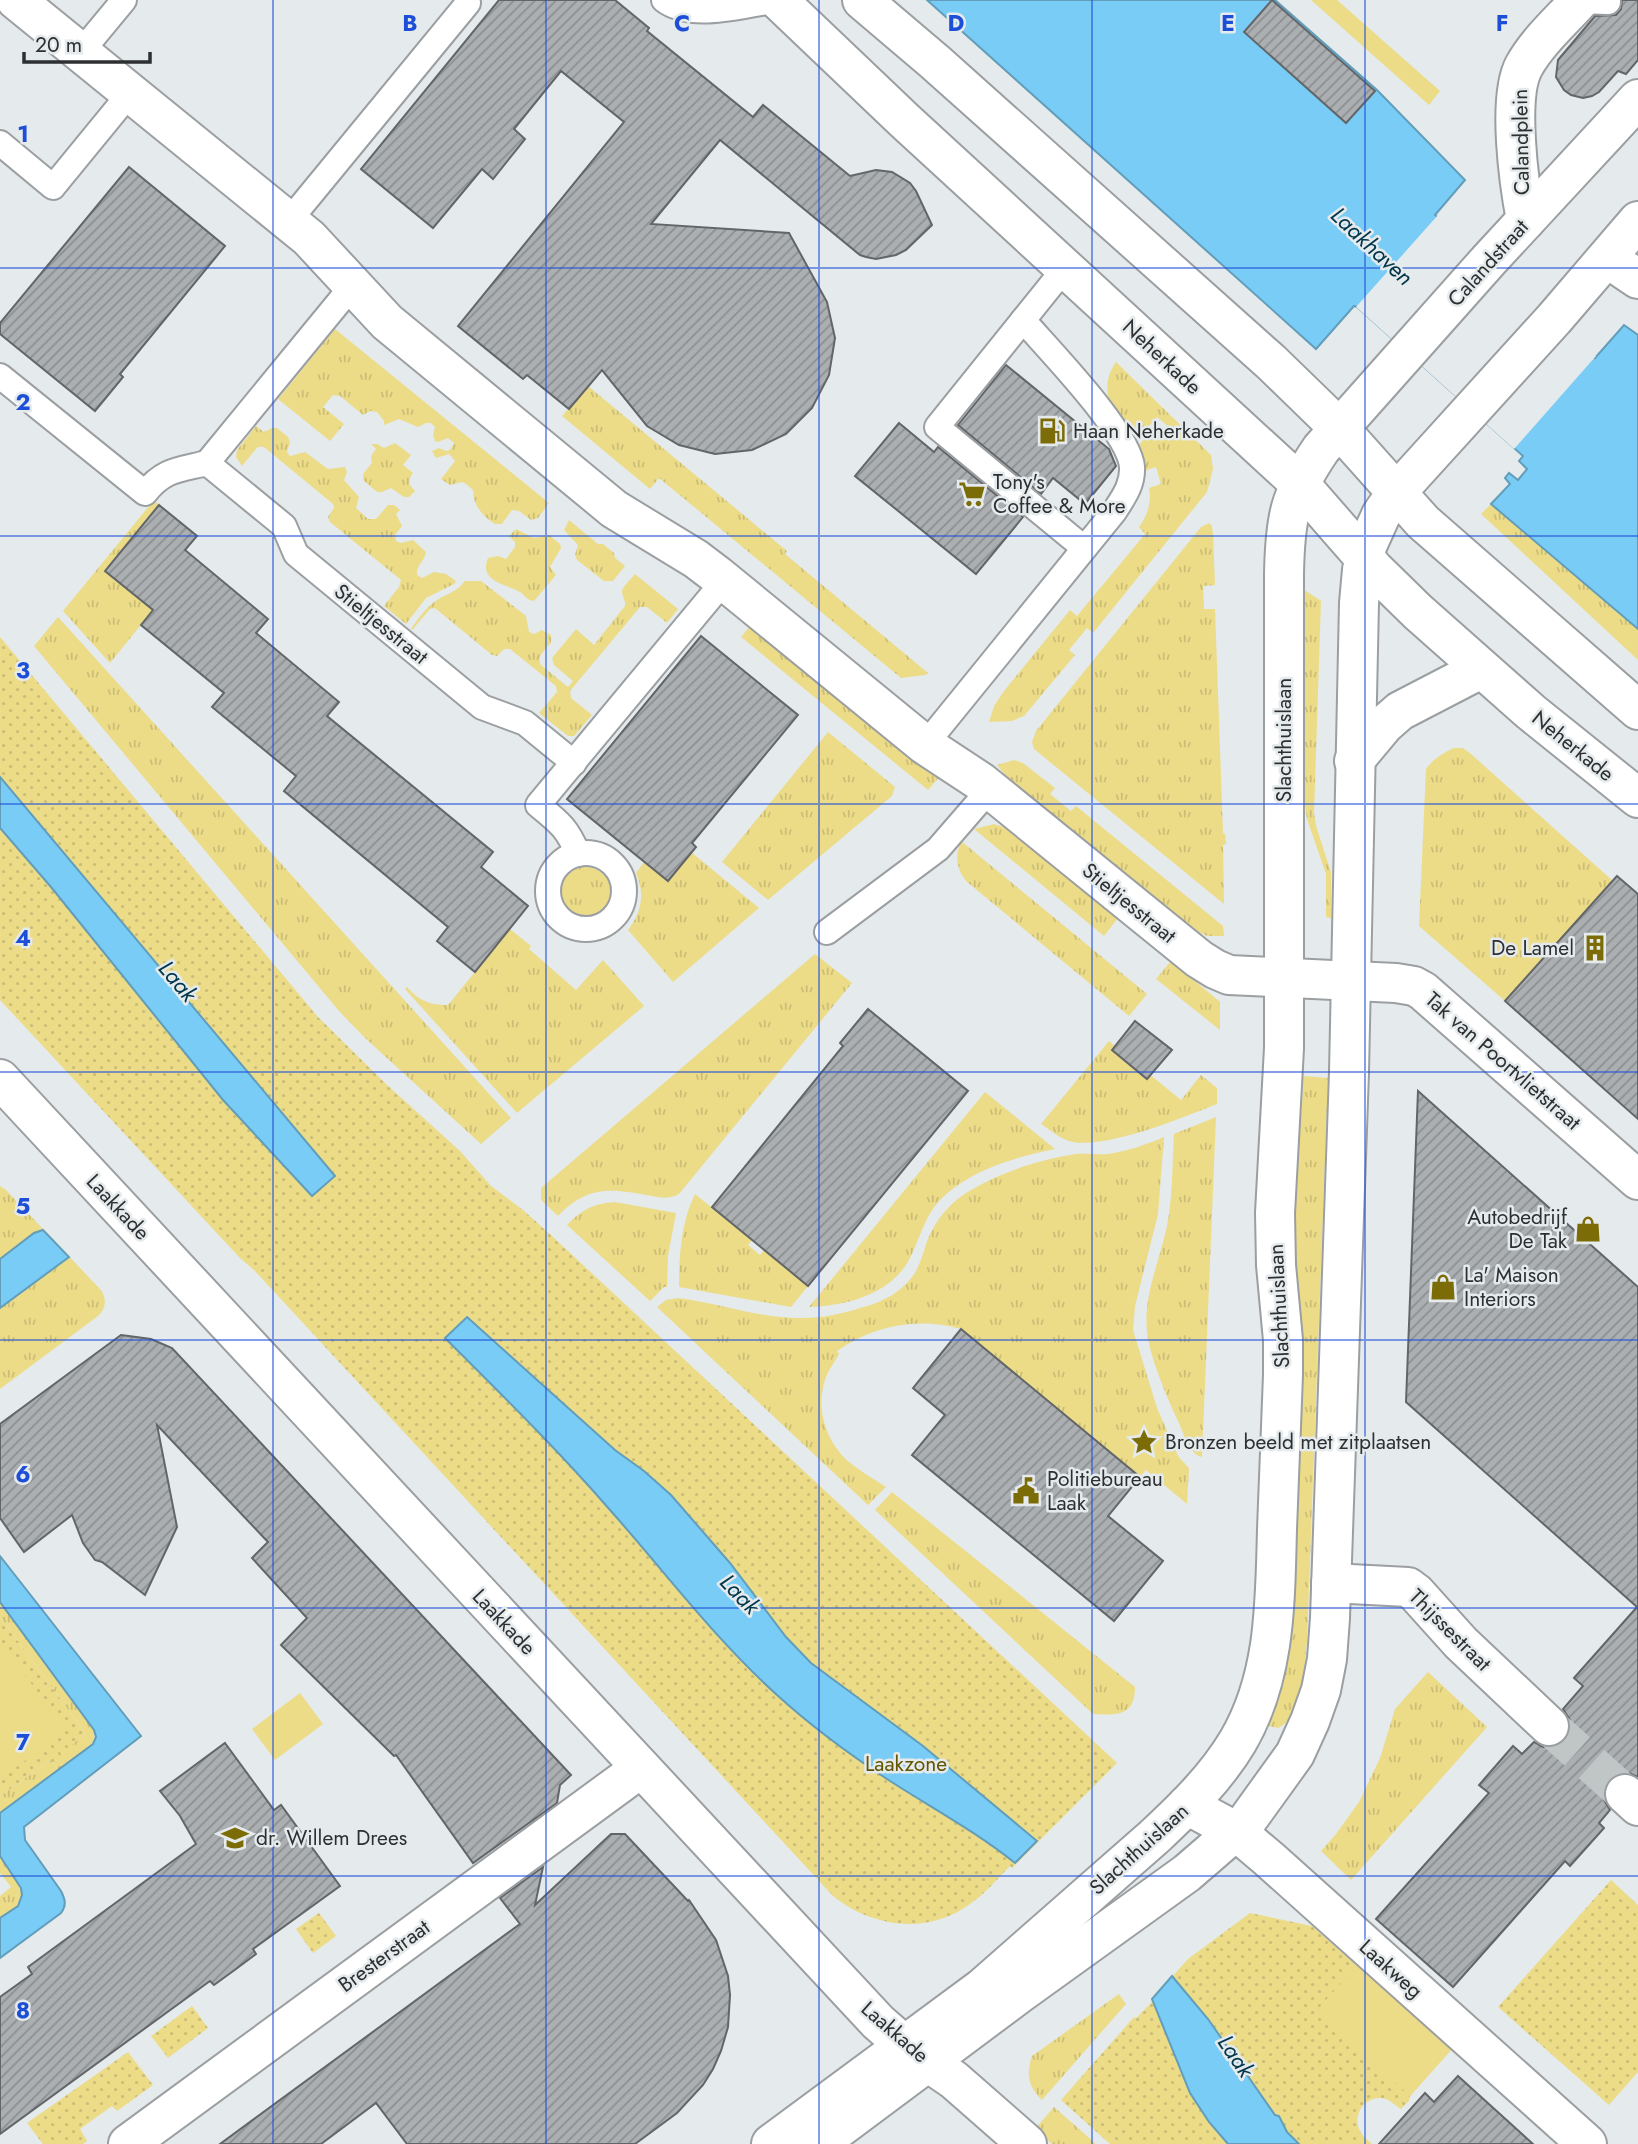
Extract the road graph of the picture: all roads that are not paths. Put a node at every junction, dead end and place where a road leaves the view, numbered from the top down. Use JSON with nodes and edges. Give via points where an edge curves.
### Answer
{"nodes":[{"id":1,"x":16,"y":0,"type":"edge"},
{"id":2,"x":124,"y":0,"type":"edge"},
{"id":3,"x":664,"y":0,"type":"edge"},
{"id":4,"x":778,"y":0,"type":"edge"},
{"id":5,"x":862,"y":0,"type":"edge"},
{"id":6,"x":1589,"y":1,"type":"edge"},
{"id":7,"x":468,"y":3,"type":"dead end"},
{"id":8,"x":81,"y":52,"type":"junction"},
{"id":9,"x":130,"y":93,"type":"junction"},
{"id":10,"x":1638,"y":99,"type":"edge"},
{"id":11,"x":0,"y":143,"type":"edge"},
{"id":12,"x":1526,"y":220,"type":"junction"},
{"id":13,"x":1638,"y":221,"type":"edge"},
{"id":14,"x":288,"y":222,"type":"junction"},
{"id":15,"x":1638,"y":236,"type":"edge"},
{"id":16,"x":1607,"y":258,"type":"junction"},
{"id":17,"x":1065,"y":268,"type":"junction"},
{"id":18,"x":1638,"y":279,"type":"edge"},
{"id":19,"x":353,"y":285,"type":"junction"},
{"id":20,"x":1023,"y":320,"type":"junction"},
{"id":21,"x":0,"y":376,"type":"edge"},
{"id":22,"x":1339,"y":428,"type":"junction"},
{"id":23,"x":207,"y":463,"type":"junction"},
{"id":24,"x":1299,"y":483,"type":"junction"},
{"id":25,"x":1396,"y":494,"type":"junction"},
{"id":26,"x":1084,"y":548,"type":"junction"},
{"id":27,"x":1365,"y":558,"type":"junction"},
{"id":28,"x":724,"y":581,"type":"junction"},
{"id":29,"x":1481,"y":669,"type":"junction"},
{"id":30,"x":1638,"y":710,"type":"edge"},
{"id":31,"x":925,"y":746,"type":"junction"},
{"id":32,"x":1354,"y":761,"type":"junction"},
{"id":33,"x":574,"y":763,"type":"junction"},
{"id":34,"x":990,"y":789,"type":"junction"},
{"id":35,"x":1638,"y":798,"type":"edge"},
{"id":36,"x":578,"y":854,"type":"dead end"},
{"id":37,"x":827,"y":932,"type":"dead end"},
{"id":38,"x":1285,"y":979,"type":"junction"},
{"id":39,"x":1351,"y":981,"type":"junction"},
{"id":40,"x":0,"y":1079,"type":"edge"},
{"id":41,"x":1638,"y":1180,"type":"edge"},
{"id":42,"x":1331,"y":1583,"type":"junction"},
{"id":43,"x":1549,"y":1726,"type":"tunnel mouth"},
{"id":44,"x":641,"y":1768,"type":"junction"},
{"id":45,"x":1187,"y":1805,"type":"junction"},
{"id":46,"x":1237,"y":1832,"type":"junction"},
{"id":47,"x":917,"y":2054,"type":"junction"},
{"id":48,"x":128,"y":2144,"type":"edge"},
{"id":49,"x":771,"y":2144,"type":"edge"},
{"id":50,"x":818,"y":2144,"type":"edge"},
{"id":51,"x":1027,"y":2144,"type":"edge"},
{"id":52,"x":1587,"y":2144,"type":"edge"}],
"edges":[{"from":1,"to":8,"type":"main road","name":"Stieltjesstraat"},
{"from":2,"to":8,"type":"lane"},
{"from":3,"to":4,"type":"lane","name":"Neherkade","via":[[694,11]]},
{"from":4,"to":17,"type":"main road","name":"Neherkade"},
{"from":5,"to":22,"type":"main road","via":[[1233,327]]},
{"from":6,"to":12,"type":"main road","name":"Calandplein","via":[[1533,52],[1520,76],[1518,175]]},
{"from":7,"to":14,"type":"lane"},
{"from":8,"to":9,"type":"main road","name":"Stieltjesstraat"},
{"from":9,"to":11,"type":"lane","via":[[53,187]]},
{"from":9,"to":14,"type":"main road","name":"Stieltjesstraat"},
{"from":10,"to":12,"type":"main road","name":"Calandstraat"},
{"from":12,"to":22,"type":"main road","name":"Calandstraat"},
{"from":13,"to":16,"type":"main road"},
{"from":14,"to":19,"type":"main road","name":"Stieltjesstraat"},
{"from":15,"to":16,"type":"lane"},
{"from":16,"to":18,"type":"main road"},
{"from":16,"to":25,"type":"main road"},
{"from":17,"to":20,"type":"lane"},
{"from":17,"to":24,"type":"main road","name":"Neherkade"},
{"from":19,"to":23,"type":"lane"},
{"from":19,"to":28,"type":"main road","name":"Stieltjesstraat","via":[[393,327],[614,509]]},
{"from":20,"to":26,"type":"lane","via":[[1105,415],[1131,462],[1126,494]]},
{"from":20,"to":26,"type":"lane","via":[[937,427]]},
{"from":21,"to":23,"type":"lane","via":[[145,493],[164,474]]},
{"from":22,"to":24,"type":"main road","name":"Slachthuislaan"},
{"from":22,"to":25,"type":"main road"},
{"from":23,"to":33,"type":"lane","name":"Stieltjesstraat","via":[[284,526],[296,554],[461,690],[482,707],[525,723]]},
{"from":24,"to":27,"type":"main road","name":"Neherkade"},
{"from":24,"to":38,"type":"main road","name":"Slachthuislaan","via":[[1284,551]]},
{"from":25,"to":27,"type":"main road","name":"Slachthuislaan","via":[[1376,524]]},
{"from":25,"to":30,"type":"main road"},
{"from":26,"to":31,"type":"lane"},
{"from":27,"to":29,"type":"main road","name":"Neherkade"},
{"from":27,"to":32,"type":"main road","name":"Slachthuislaan","via":[[1359,603]]},
{"from":28,"to":31,"type":"main road","name":"Stieltjesstraat"},
{"from":28,"to":33,"type":"lane"},
{"from":29,"to":32,"type":"main road","via":[[1400,711]]},
{"from":29,"to":35,"type":"main road","name":"Neherkade"},
{"from":31,"to":34,"type":"main road","name":"Stieltjesstraat"},
{"from":32,"to":39,"type":"main road","name":"Slachthuislaan"},
{"from":33,"to":36,"type":"lane","via":[[538,805],[563,825]]},
{"from":34,"to":37,"type":"lane","via":[[938,849]]},
{"from":34,"to":38,"type":"main road","name":"Stieltjesstraat","via":[[1215,970]]},
{"from":38,"to":39,"type":"main road","name":"Stieltjesstraat"},
{"from":38,"to":45,"type":"main road","name":"Slachthuislaan","via":[[1275,1213],[1283,1376],[1271,1641],[1263,1682],[1238,1740]]},
{"from":39,"to":41,"type":"main road","name":"Tak van Poortvlietstraat","via":[[1404,984],[1432,996]]},
{"from":39,"to":42,"type":"main road","name":"Slachthuislaan"},
{"from":40,"to":44,"type":"main road","name":"Laakkade"},
{"from":42,"to":43,"type":"main road","name":"Thijssestraat","via":[[1408,1587]]},
{"from":42,"to":46,"type":"main road","name":"Slachthuislaan","via":[[1326,1659],[1314,1713],[1295,1754]]},
{"from":44,"to":47,"type":"main road","name":"Laakkade","via":[[878,2022]]},
{"from":44,"to":48,"type":"main road","name":"Bresterstraat"},
{"from":45,"to":46,"type":"main road","name":"Laakweg"},
{"from":45,"to":47,"type":"main road","name":"Slachthuislaan"},
{"from":46,"to":47,"type":"main road","name":"Slachthuislaan","via":[[1019,1994]]},
{"from":46,"to":52,"type":"main road","name":"Laakweg"},
{"from":47,"to":49,"type":"main road"},
{"from":47,"to":50,"type":"main road"},
{"from":47,"to":51,"type":"main road","name":"Laakkade"}]}
